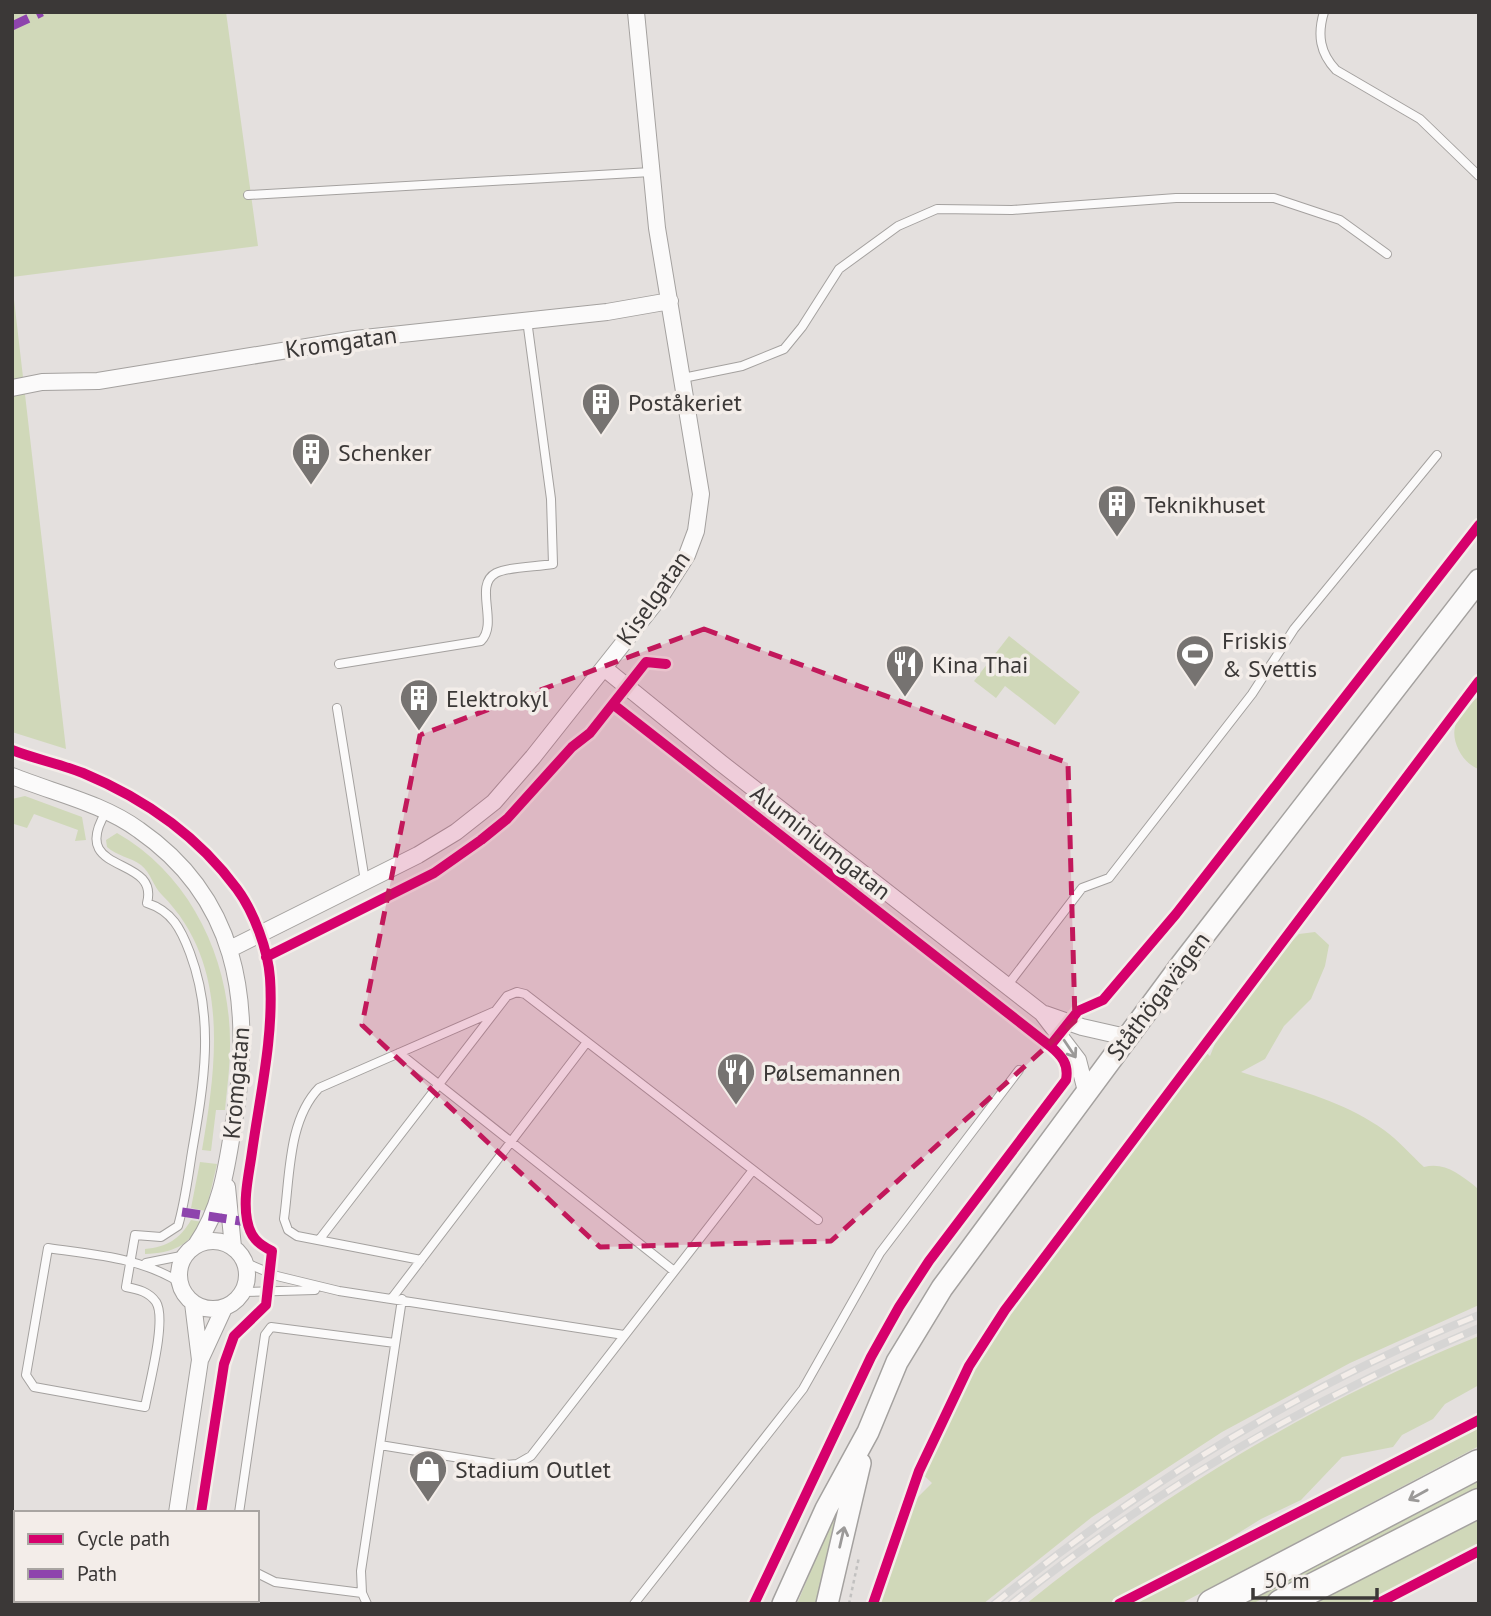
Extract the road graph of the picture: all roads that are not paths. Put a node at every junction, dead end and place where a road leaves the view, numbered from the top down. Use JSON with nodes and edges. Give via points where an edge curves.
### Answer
{"nodes":[{"id":1,"x":636,"y":12,"type":"edge"},
{"id":2,"x":1324,"y":12,"type":"edge"},
{"id":3,"x":651,"y":172,"type":"junction"},
{"id":4,"x":1479,"y":176,"type":"edge"},
{"id":5,"x":248,"y":195,"type":"dead end"},
{"id":6,"x":1387,"y":254,"type":"dead end"},
{"id":7,"x":670,"y":301,"type":"junction"},
{"id":8,"x":527,"y":320,"type":"junction"},
{"id":9,"x":683,"y":378,"type":"junction"},
{"id":10,"x":12,"y":388,"type":"edge"},
{"id":11,"x":1437,"y":455,"type":"dead end"},
{"id":12,"x":1479,"y":580,"type":"edge"},
{"id":13,"x":339,"y":664,"type":"dead end"},
{"id":14,"x":604,"y":668,"type":"junction"},
{"id":15,"x":337,"y":708,"type":"dead end"},
{"id":16,"x":12,"y":776,"type":"edge"},
{"id":17,"x":106,"y":812,"type":"junction"},
{"id":18,"x":365,"y":882,"type":"junction"},
{"id":19,"x":230,"y":949,"type":"junction"},
{"id":20,"x":1007,"y":986,"type":"junction"},
{"id":21,"x":496,"y":1011,"type":"junction"},
{"id":22,"x":1042,"y":1013,"type":"junction"},
{"id":23,"x":1126,"y":1037,"type":"junction"},
{"id":24,"x":587,"y":1042,"type":"junction"},
{"id":25,"x":399,"y":1053,"type":"junction"},
{"id":26,"x":1019,"y":1070,"type":"dead end"},
{"id":27,"x":438,"y":1084,"type":"junction"},
{"id":28,"x":1087,"y":1091,"type":"junction"},
{"id":29,"x":511,"y":1142,"type":"junction"},
{"id":30,"x":753,"y":1170,"type":"junction"},
{"id":31,"x":226,"y":1172,"type":"junction"},
{"id":32,"x":818,"y":1220,"type":"dead end"},
{"id":33,"x":319,"y":1240,"type":"junction"},
{"id":34,"x":233,"y":1247,"type":"junction"},
{"id":35,"x":191,"y":1250,"type":"junction"},
{"id":36,"x":421,"y":1260,"type":"junction"},
{"id":37,"x":131,"y":1261,"type":"junction"},
{"id":38,"x":143,"y":1263,"type":"junction"},
{"id":39,"x":246,"y":1263,"type":"junction"},
{"id":40,"x":674,"y":1270,"type":"junction"},
{"id":41,"x":179,"y":1282,"type":"junction"},
{"id":42,"x":339,"y":1291,"type":"junction"},
{"id":43,"x":243,"y":1292,"type":"junction"},
{"id":44,"x":392,"y":1298,"type":"junction"},
{"id":45,"x":402,"y":1299,"type":"junction"},
{"id":46,"x":193,"y":1303,"type":"junction"},
{"id":47,"x":224,"y":1308,"type":"junction"},
{"id":48,"x":624,"y":1335,"type":"junction"},
{"id":49,"x":395,"y":1343,"type":"junction"},
{"id":50,"x":200,"y":1360,"type":"junction"},
{"id":51,"x":868,"y":1432,"type":"junction"},
{"id":52,"x":380,"y":1445,"type":"junction"},
{"id":53,"x":1479,"y":1464,"type":"edge"},
{"id":54,"x":1479,"y":1503,"type":"edge"},
{"id":55,"x":177,"y":1511,"type":"edge"},
{"id":56,"x":239,"y":1511,"type":"edge"},
{"id":57,"x":259,"y":1574,"type":"edge"},
{"id":58,"x":362,"y":1593,"type":"junction"},
{"id":59,"x":367,"y":1604,"type":"edge"},
{"id":60,"x":634,"y":1604,"type":"edge"},
{"id":61,"x":783,"y":1604,"type":"edge"},
{"id":62,"x":827,"y":1604,"type":"edge"},
{"id":63,"x":1212,"y":1604,"type":"edge"},
{"id":64,"x":1282,"y":1604,"type":"edge"}],
"edges":[{"from":1,"to":3,"type":"street","name":"Kiselgatan"},
{"from":2,"to":4,"type":"lane","via":[[1319,43],[1336,70],[1420,119]]},
{"from":3,"to":5,"type":"lane"},
{"from":3,"to":7,"type":"street","name":"Kiselgatan"},
{"from":6,"to":9,"type":"lane","via":[[1340,220],[1274,198],[937,209],[898,226],[839,269],[783,349],[742,366]]},
{"from":7,"to":8,"type":"street","name":"Kromgatan"},
{"from":7,"to":9,"type":"street","name":"Kiselgatan"},
{"from":8,"to":10,"type":"street","name":"Kromgatan","via":[[355,339],[97,381],[42,382]]},
{"from":8,"to":13,"type":"lane","via":[[551,499],[553,564],[496,574],[489,581],[490,624],[481,641]]},
{"from":9,"to":14,"type":"street","name":"Kiselgatan","via":[[701,494],[696,531],[663,593]]},
{"from":11,"to":20,"type":"lane","via":[[1294,629],[1252,694],[1108,878],[1082,888]]},
{"from":12,"to":23,"type":"main road","name":"Ståthögavägen"},
{"from":14,"to":18,"type":"street","name":"Kiselgatan","via":[[494,802],[456,832]]},
{"from":14,"to":20,"type":"street","name":"Aluminiumgatan"},
{"from":15,"to":18,"type":"lane"},
{"from":16,"to":17,"type":"street","name":"Kromgatan"},
{"from":17,"to":19,"type":"street","name":"Kromgatan","via":[[139,830],[182,869],[202,895]]},
{"from":17,"to":37,"type":"lane","via":[[97,831],[99,850],[118,865],[134,870],[148,885],[147,902],[172,916],[198,974],[205,1009],[203,1089],[178,1226],[161,1237],[135,1235]]},
{"from":18,"to":19,"type":"street","name":"Kiselgatan"},
{"from":19,"to":31,"type":"street","name":"Kromgatan","via":[[244,1031]]},
{"from":20,"to":22,"type":"street","name":"Aluminiumgatan"},
{"from":21,"to":24,"type":"lane","via":[[507,996],[525,994]]},
{"from":21,"to":25,"type":"lane"},
{"from":21,"to":27,"type":"lane"},
{"from":22,"to":23,"type":"street","name":"Aluminiumgatan"},
{"from":22,"to":28,"type":"street","name":"Aluminiumgatan","one_way":true,"via":[[1071,1048]]},
{"from":23,"to":28,"type":"main road","name":"Ståthögavägen"},
{"from":24,"to":29,"type":"lane"},
{"from":24,"to":30,"type":"lane"},
{"from":25,"to":27,"type":"lane"},
{"from":25,"to":33,"type":"lane","via":[[319,1088],[299,1118],[284,1219],[288,1230],[297,1236]]},
{"from":26,"to":60,"type":"lane","via":[[880,1253],[803,1389]]},
{"from":27,"to":29,"type":"lane"},
{"from":27,"to":33,"type":"lane"},
{"from":28,"to":51,"type":"main road","name":"Ståthögavägen","via":[[917,1326]]},
{"from":29,"to":36,"type":"lane"},
{"from":29,"to":40,"type":"lane"},
{"from":30,"to":32,"type":"lane"},
{"from":30,"to":40,"type":"lane"},
{"from":31,"to":34,"type":"street","name":"Kromgatan"},
{"from":31,"to":35,"type":"street","name":"Kromgatan","via":[[213,1217]]},
{"from":33,"to":36,"type":"lane"},
{"from":34,"to":35,"type":"street","via":[[215,1241]]},
{"from":34,"to":39,"type":"street"},
{"from":35,"to":38,"type":"lane"},
{"from":35,"to":41,"type":"street","via":[[180,1268]]},
{"from":36,"to":44,"type":"lane"},
{"from":37,"to":37,"type":"lane","via":[[48,1248],[26,1375],[34,1387],[145,1407],[160,1319],[149,1294],[126,1287]]},
{"from":37,"to":38,"type":"lane"},
{"from":38,"to":41,"type":"lane"},
{"from":39,"to":42,"type":"lane","via":[[277,1276]]},
{"from":39,"to":43,"type":"street"},
{"from":40,"to":48,"type":"lane"},
{"from":41,"to":46,"type":"street"},
{"from":42,"to":43,"type":"lane"},
{"from":42,"to":44,"type":"lane"},
{"from":43,"to":47,"type":"street"},
{"from":44,"to":45,"type":"lane"},
{"from":45,"to":48,"type":"lane"},
{"from":45,"to":49,"type":"lane"},
{"from":46,"to":47,"type":"street","via":[[214,1310]]},
{"from":46,"to":50,"type":"street"},
{"from":47,"to":50,"type":"street"},
{"from":48,"to":52,"type":"lane","via":[[531,1455],[517,1464]]},
{"from":49,"to":52,"type":"lane"},
{"from":49,"to":56,"type":"lane","via":[[271,1327],[265,1335]]},
{"from":50,"to":55,"type":"street"},
{"from":51,"to":61,"type":"main road","name":"Ståthögavägen","via":[[826,1508]]},
{"from":62,"to":51,"type":"main road","name":"Ståthögavägen","one_way":true},
{"from":52,"to":58,"type":"lane","via":[[361,1571]]},
{"from":53,"to":63,"type":"highway","one_way":true},
{"from":54,"to":64,"type":"highway"},
{"from":57,"to":58,"type":"lane","via":[[275,1581]]},
{"from":58,"to":59,"type":"lane"}]}
